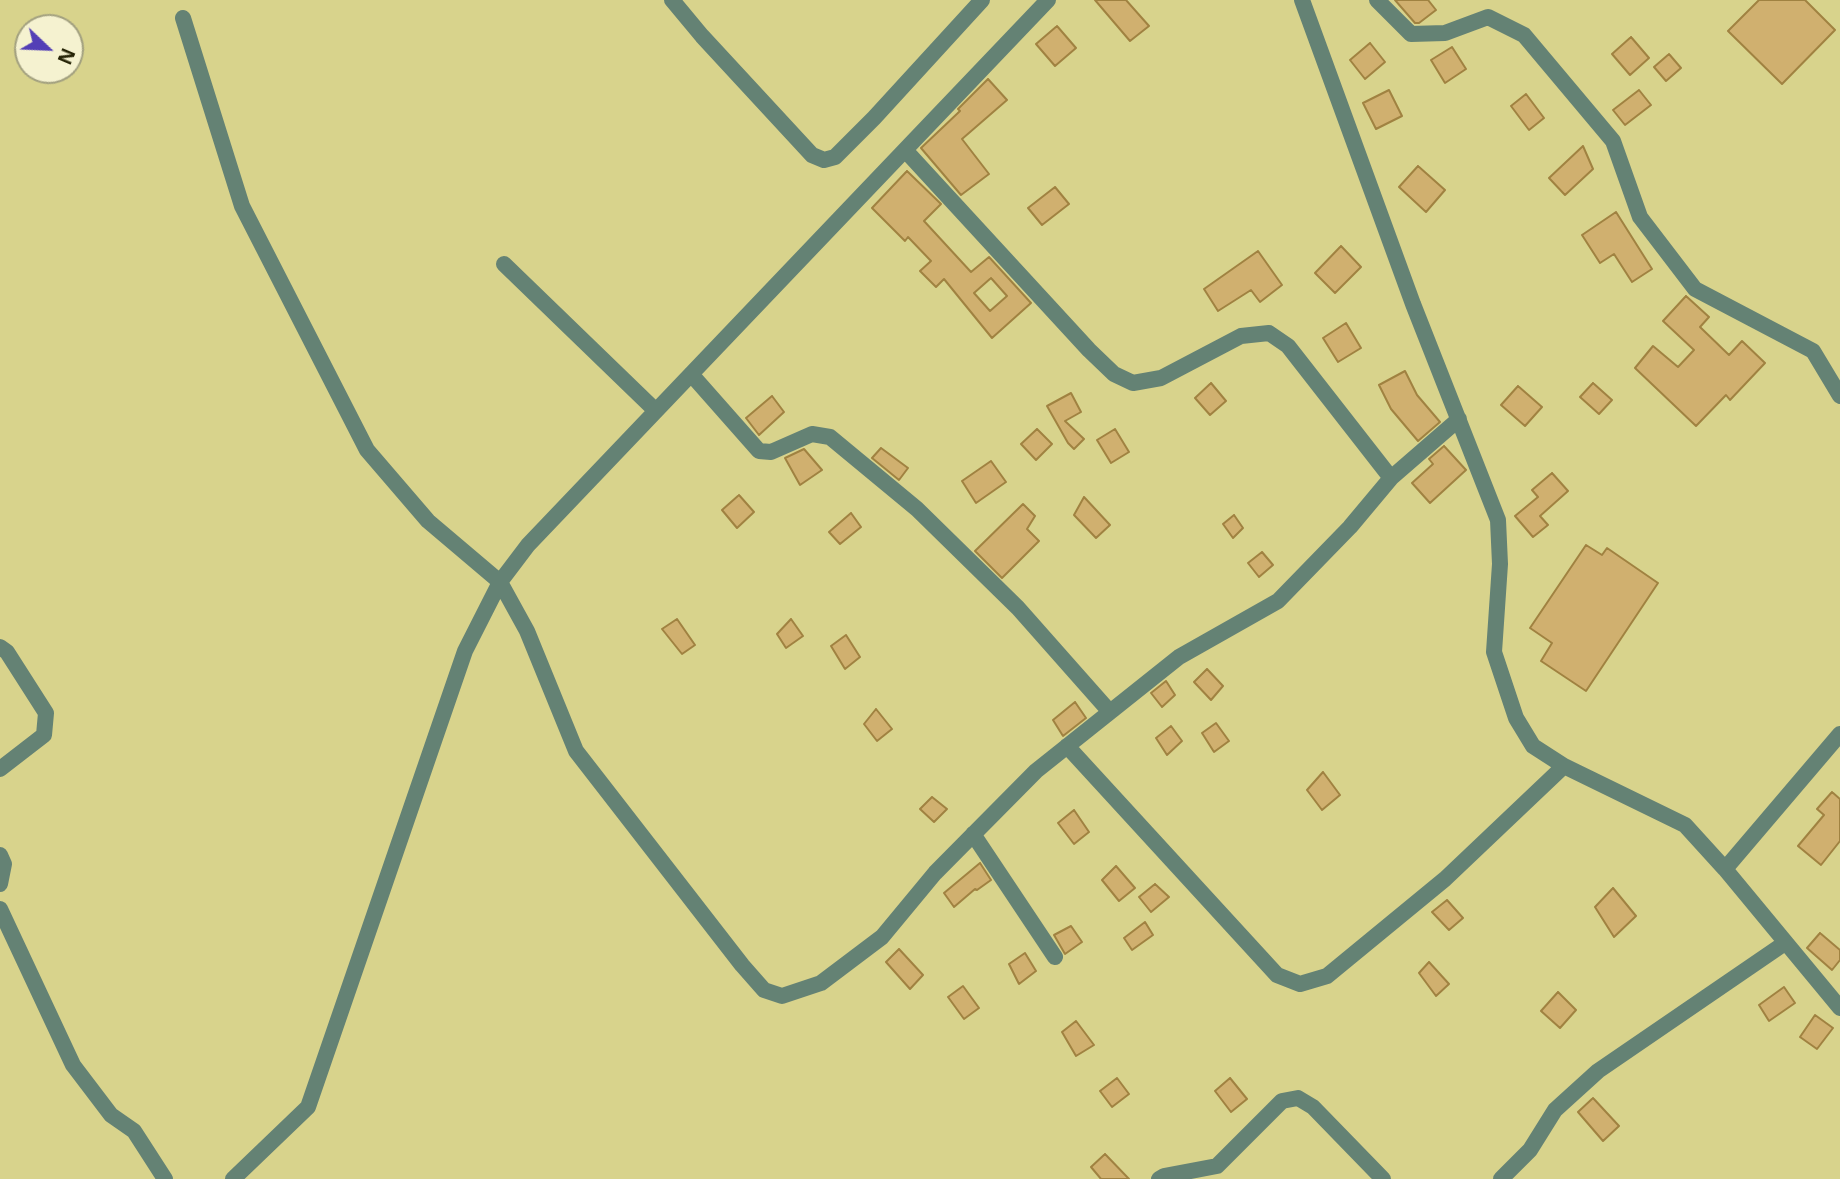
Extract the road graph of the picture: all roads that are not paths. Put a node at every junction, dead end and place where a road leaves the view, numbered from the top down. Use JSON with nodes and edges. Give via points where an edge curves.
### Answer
{"nodes":[{"id":1,"x":672,"y":0,"type":"edge"},
{"id":2,"x":982,"y":0,"type":"edge"},
{"id":3,"x":1048,"y":0,"type":"edge"},
{"id":4,"x":1302,"y":0,"type":"edge"},
{"id":5,"x":1377,"y":0,"type":"edge"},
{"id":6,"x":183,"y":18,"type":"dead end"},
{"id":7,"x":905,"y":150,"type":"junction"},
{"id":8,"x":504,"y":264,"type":"dead end"},
{"id":9,"x":691,"y":374,"type":"junction"},
{"id":10,"x":1840,"y":396,"type":"edge"},
{"id":11,"x":656,"y":411,"type":"junction"},
{"id":12,"x":1459,"y":419,"type":"junction"},
{"id":13,"x":1391,"y":478,"type":"junction"},
{"id":14,"x":500,"y":582,"type":"junction"},
{"id":15,"x":0,"y":647,"type":"edge"},
{"id":16,"x":1110,"y":712,"type":"junction"},
{"id":17,"x":1840,"y":734,"type":"edge"},
{"id":18,"x":1067,"y":746,"type":"junction"},
{"id":19,"x":1564,"y":766,"type":"junction"},
{"id":20,"x":0,"y":769,"type":"edge"},
{"id":21,"x":973,"y":834,"type":"junction"},
{"id":22,"x":0,"y":855,"type":"edge"},
{"id":23,"x":1725,"y":869,"type":"junction"},
{"id":24,"x":0,"y":884,"type":"edge"},
{"id":25,"x":0,"y":909,"type":"edge"},
{"id":26,"x":1786,"y":943,"type":"junction"},
{"id":27,"x":1055,"y":957,"type":"dead end"},
{"id":28,"x":1837,"y":998,"type":"edge"},
{"id":29,"x":165,"y":1179,"type":"edge"},
{"id":30,"x":233,"y":1179,"type":"edge"},
{"id":31,"x":1159,"y":1179,"type":"edge"},
{"id":32,"x":1384,"y":1179,"type":"edge"},
{"id":33,"x":1501,"y":1179,"type":"edge"}],
"edges":[{"from":1,"to":2,"type":"street","via":[[812,155],[824,160],[835,157],[874,118]]},
{"from":3,"to":7,"type":"street"},
{"from":4,"to":12,"type":"street"},
{"from":5,"to":10,"type":"street","via":[[1411,34],[1445,33],[1488,17],[1524,34],[1613,141],[1640,217],[1695,289],[1813,351]]},
{"from":6,"to":14,"type":"street","via":[[242,206],[367,450],[428,521]]},
{"from":7,"to":9,"type":"street"},
{"from":7,"to":13,"type":"street","via":[[1114,374],[1133,383],[1161,378],[1241,336],[1269,334],[1287,346]]},
{"from":8,"to":11,"type":"street"},
{"from":9,"to":11,"type":"street"},
{"from":9,"to":16,"type":"street","via":[[760,451],[771,452],[812,435],[830,437],[916,509],[1018,608]]},
{"from":11,"to":14,"type":"street","via":[[528,545]]},
{"from":12,"to":13,"type":"street"},
{"from":12,"to":19,"type":"street","via":[[1498,520],[1494,652],[1522,728],[1534,746]]},
{"from":13,"to":16,"type":"street","via":[[1278,601],[1179,657]]},
{"from":14,"to":21,"type":"street","via":[[527,631],[576,751],[764,989],[782,996],[821,984],[882,937]]},
{"from":14,"to":30,"type":"street","via":[[465,651],[308,1107]]},
{"from":15,"to":20,"type":"street","via":[[46,713],[44,735]]},
{"from":16,"to":18,"type":"street"},
{"from":17,"to":23,"type":"street"},
{"from":18,"to":19,"type":"street","via":[[1277,975],[1300,984],[1327,976],[1434,888]]},
{"from":18,"to":21,"type":"street"},
{"from":19,"to":23,"type":"street","via":[[1685,825]]},
{"from":21,"to":27,"type":"street"},
{"from":22,"to":24,"type":"street","via":[[4,864]]},
{"from":23,"to":26,"type":"street"},
{"from":25,"to":29,"type":"street","via":[[73,1065],[111,1115],[134,1131]]},
{"from":26,"to":28,"type":"street"},
{"from":26,"to":33,"type":"street","via":[[1598,1071],[1555,1110],[1530,1150]]},
{"from":31,"to":32,"type":"street","via":[[1217,1166],[1282,1101],[1298,1098]]}]}
